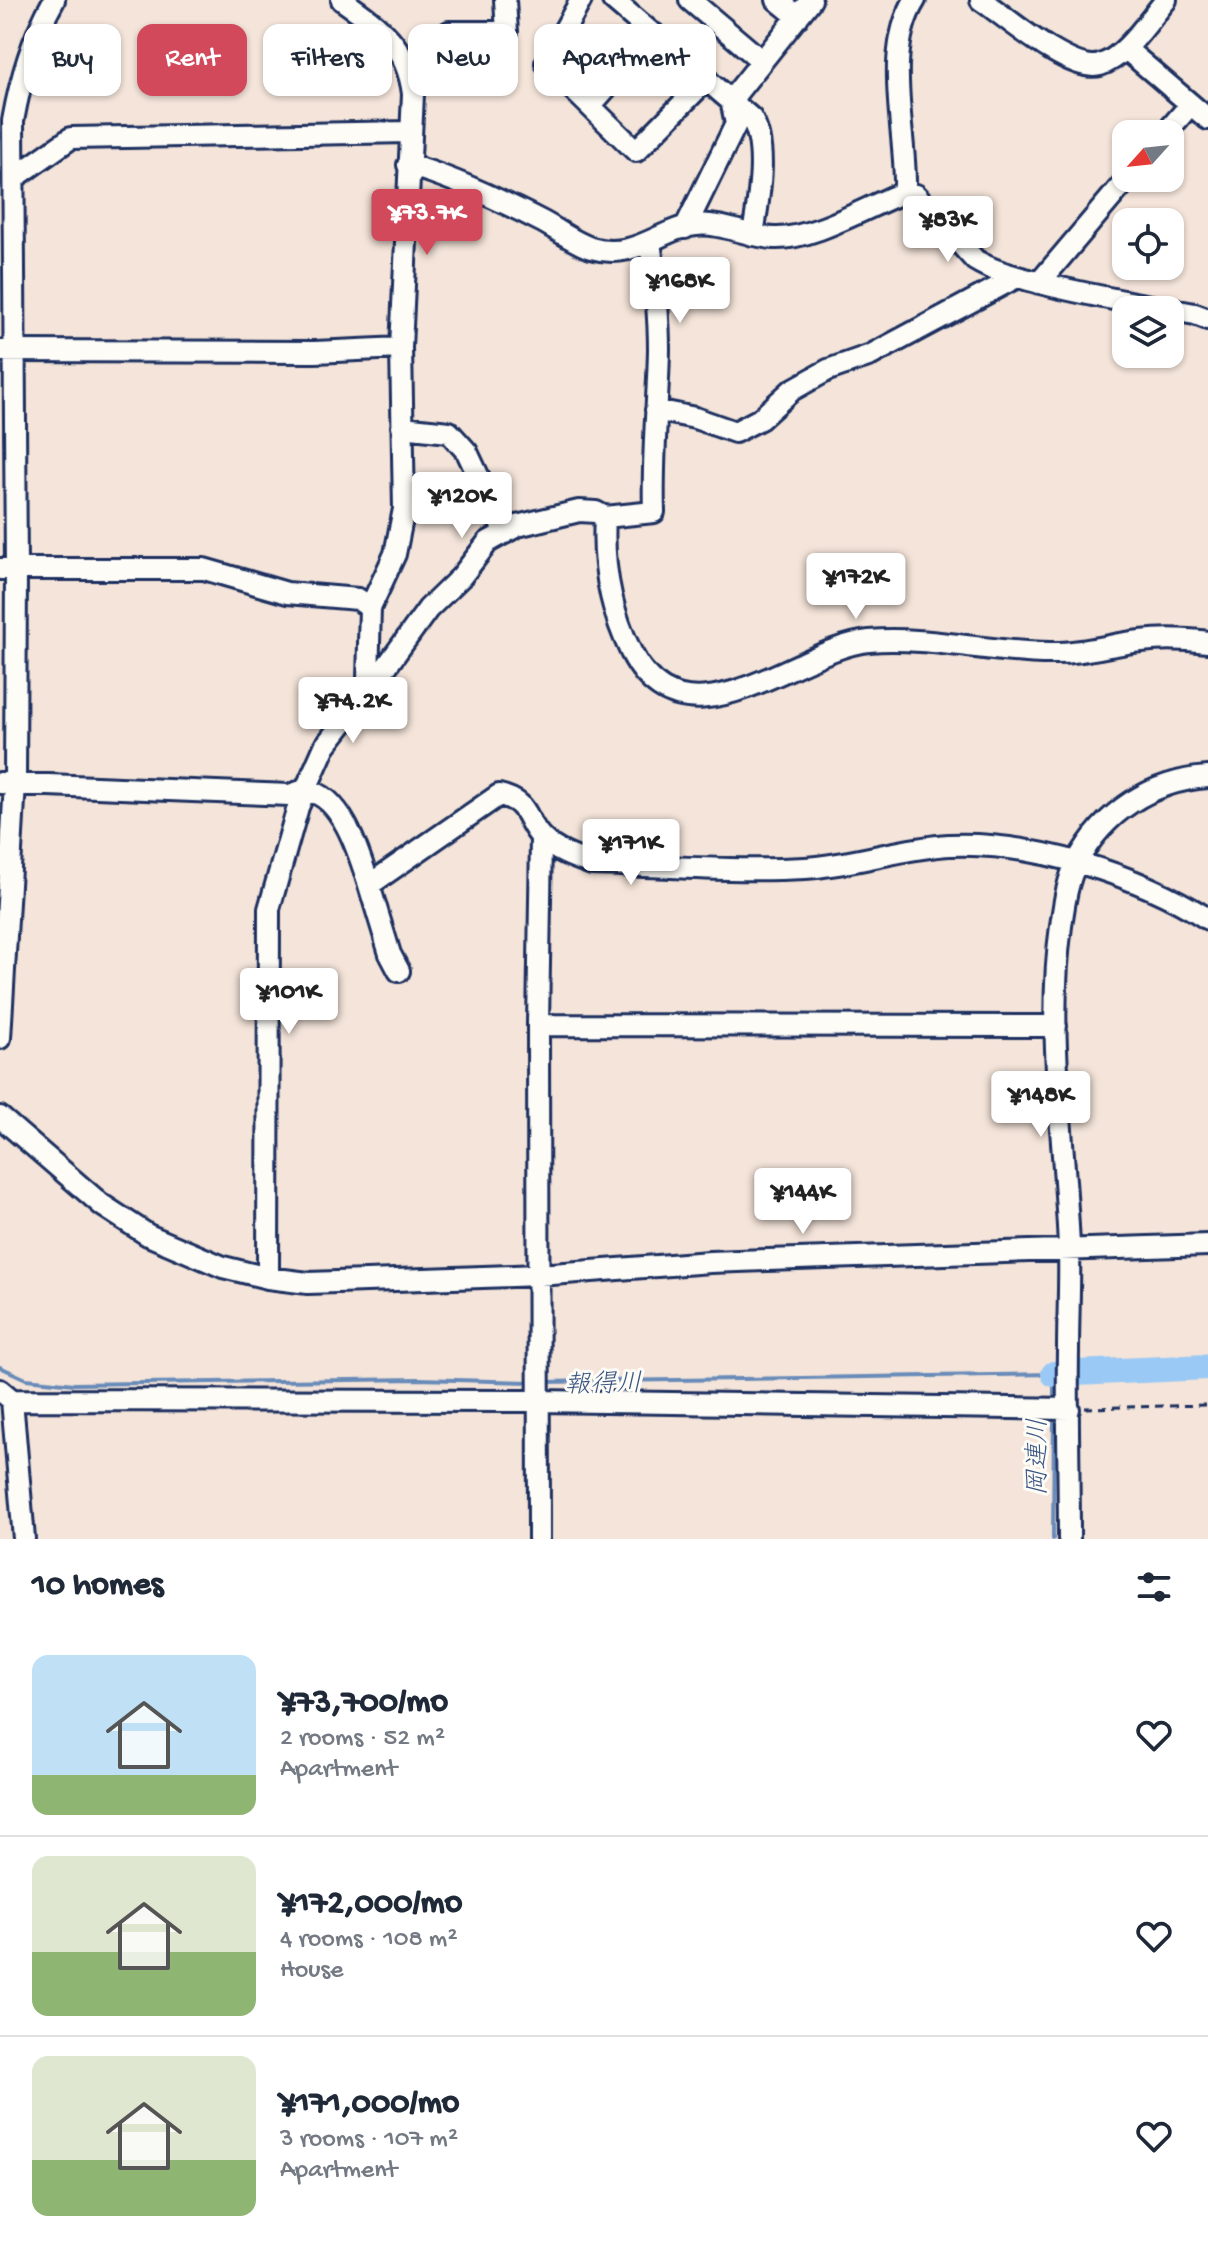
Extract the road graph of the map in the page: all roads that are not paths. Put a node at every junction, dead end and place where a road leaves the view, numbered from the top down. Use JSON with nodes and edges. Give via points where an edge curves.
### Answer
{"nodes":[{"id":1,"x":54,"y":0,"type":"edge"},
{"id":2,"x":342,"y":0,"type":"edge"},
{"id":3,"x":505,"y":0,"type":"edge"},
{"id":4,"x":581,"y":0,"type":"edge"},
{"id":5,"x":613,"y":0,"type":"edge"},
{"id":6,"x":690,"y":0,"type":"edge"},
{"id":7,"x":777,"y":0,"type":"edge"},
{"id":8,"x":811,"y":0,"type":"edge"},
{"id":9,"x":915,"y":0,"type":"edge"},
{"id":10,"x":981,"y":0,"type":"edge"},
{"id":11,"x":1166,"y":0,"type":"edge"},
{"id":12,"x":798,"y":17,"type":"junction"},
{"id":13,"x":506,"y":24,"type":"edge"},
{"id":14,"x":642,"y":24,"type":"edge"},
{"id":15,"x":1126,"y":49,"type":"junction"},
{"id":16,"x":762,"y":61,"type":"junction"},
{"id":17,"x":716,"y":87,"type":"edge"},
{"id":18,"x":599,"y":96,"type":"edge"},
{"id":19,"x":690,"y":96,"type":"edge"},
{"id":20,"x":731,"y":100,"type":"junction"},
{"id":21,"x":1190,"y":105,"type":"junction"},
{"id":22,"x":590,"y":106,"type":"junction"},
{"id":23,"x":1208,"y":119,"type":"edge"},
{"id":24,"x":1177,"y":120,"type":"edge"},
{"id":25,"x":410,"y":132,"type":"junction"},
{"id":26,"x":408,"y":165,"type":"junction"},
{"id":27,"x":14,"y":178,"type":"junction"},
{"id":28,"x":905,"y":192,"type":"junction"},
{"id":29,"x":1116,"y":192,"type":"edge"},
{"id":30,"x":685,"y":228,"type":"junction"},
{"id":31,"x":6,"y":229,"type":"edge"},
{"id":32,"x":753,"y":235,"type":"junction"},
{"id":33,"x":650,"y":242,"type":"junction"},
{"id":34,"x":1017,"y":277,"type":"junction"},
{"id":35,"x":1039,"y":283,"type":"junction"},
{"id":36,"x":1208,"y":319,"type":"edge"},
{"id":37,"x":401,"y":348,"type":"junction"},
{"id":38,"x":6,"y":351,"type":"edge"},
{"id":39,"x":656,"y":410,"type":"junction"},
{"id":40,"x":402,"y":427,"type":"junction"},
{"id":41,"x":605,"y":517,"type":"junction"},
{"id":42,"x":505,"y":533,"type":"junction"},
{"id":43,"x":8,"y":569,"type":"edge"},
{"id":44,"x":370,"y":608,"type":"junction"},
{"id":45,"x":1208,"y":642,"type":"edge"},
{"id":46,"x":373,"y":685,"type":"junction"},
{"id":47,"x":1208,"y":777,"type":"edge"},
{"id":48,"x":7,"y":783,"type":"edge"},
{"id":49,"x":305,"y":790,"type":"junction"},
{"id":50,"x":541,"y":838,"type":"junction"},
{"id":51,"x":1076,"y":864,"type":"junction"},
{"id":52,"x":369,"y":885,"type":"junction"},
{"id":53,"x":1208,"y":919,"type":"edge"},
{"id":54,"x":399,"y":971,"type":"dead end"},
{"id":55,"x":538,"y":1025,"type":"junction"},
{"id":56,"x":1056,"y":1026,"type":"junction"},
{"id":57,"x":0,"y":1038,"type":"edge"},
{"id":58,"x":0,"y":1117,"type":"edge"},
{"id":59,"x":1208,"y":1245,"type":"edge"},
{"id":60,"x":1069,"y":1249,"type":"junction"},
{"id":61,"x":539,"y":1275,"type":"junction"},
{"id":62,"x":268,"y":1278,"type":"junction"},
{"id":63,"x":6,"y":1395,"type":"edge"},
{"id":64,"x":538,"y":1397,"type":"junction"},
{"id":65,"x":1069,"y":1404,"type":"junction"},
{"id":66,"x":24,"y":1539,"type":"edge"},
{"id":67,"x":539,"y":1539,"type":"edge"},
{"id":68,"x":1069,"y":1539,"type":"edge"}],
"edges":[{"from":1,"to":27,"type":"street","via":[[25,60],[13,121]]},
{"from":2,"to":25,"type":"street","via":[[398,47],[411,75]]},
{"from":3,"to":13,"type":"street"},
{"from":4,"to":22,"type":"street","via":[[546,63]]},
{"from":5,"to":14,"type":"street"},
{"from":6,"to":16,"type":"street"},
{"from":7,"to":12,"type":"street"},
{"from":8,"to":12,"type":"street"},
{"from":9,"to":28,"type":"street","via":[[898,53]]},
{"from":10,"to":15,"type":"street","via":[[1082,65],[1099,66]]},
{"from":11,"to":15,"type":"street"},
{"from":12,"to":16,"type":"street"},
{"from":15,"to":21,"type":"street"},
{"from":16,"to":20,"type":"street"},
{"from":17,"to":20,"type":"street"},
{"from":18,"to":22,"type":"street"},
{"from":19,"to":22,"type":"street","via":[[636,151]]},
{"from":20,"to":30,"type":"street","via":[[736,124]]},
{"from":20,"to":32,"type":"street","via":[[759,130]]},
{"from":21,"to":23,"type":"street"},
{"from":21,"to":24,"type":"street"},
{"from":25,"to":26,"type":"street"},
{"from":25,"to":27,"type":"street","via":[[71,138]]},
{"from":26,"to":33,"type":"street","via":[[540,220],[590,247],[616,251]]},
{"from":26,"to":37,"type":"street"},
{"from":27,"to":31,"type":"street"},
{"from":28,"to":32,"type":"street","via":[[799,237]]},
{"from":28,"to":34,"type":"street","via":[[916,195],[975,260]]},
{"from":29,"to":35,"type":"street"},
{"from":30,"to":32,"type":"street","via":[[711,225]]},
{"from":30,"to":33,"type":"street"},
{"from":31,"to":38,"type":"street"},
{"from":33,"to":39,"type":"street","via":[[657,302]]},
{"from":34,"to":35,"type":"street"},
{"from":34,"to":39,"type":"street","via":[[871,355],[792,390],[760,419],[735,432]]},
{"from":35,"to":36,"type":"street"},
{"from":37,"to":38,"type":"street"},
{"from":37,"to":40,"type":"street"},
{"from":38,"to":43,"type":"street"},
{"from":39,"to":41,"type":"street","via":[[654,512]]},
{"from":40,"to":42,"type":"street","via":[[449,432],[467,452]]},
{"from":40,"to":44,"type":"street","via":[[404,509],[395,554]]},
{"from":41,"to":42,"type":"street","via":[[579,511]]},
{"from":41,"to":45,"type":"street","via":[[607,585],[619,628],[648,680],[675,694],[739,690],[865,641],[1055,654],[1143,640]]},
{"from":42,"to":46,"type":"street","via":[[488,542],[428,609]]},
{"from":43,"to":44,"type":"street","via":[[204,569],[287,593],[358,599]]},
{"from":43,"to":48,"type":"street"},
{"from":44,"to":46,"type":"street","via":[[368,679]]},
{"from":46,"to":49,"type":"street","via":[[325,746]]},
{"from":47,"to":51,"type":"street","via":[[1159,787],[1120,808]]},
{"from":48,"to":49,"type":"street","via":[[290,795]]},
{"from":48,"to":57,"type":"street"},
{"from":49,"to":52,"type":"street","via":[[340,813]]},
{"from":49,"to":62,"type":"street","via":[[269,909]]},
{"from":50,"to":51,"type":"street","via":[[592,864],[806,868],[950,845],[1009,848]]},
{"from":50,"to":52,"type":"street","via":[[525,808],[499,795]]},
{"from":50,"to":55,"type":"street"},
{"from":51,"to":53,"type":"street","via":[[1142,884]]},
{"from":51,"to":56,"type":"street","via":[[1064,901],[1057,954]]},
{"from":52,"to":54,"type":"street"},
{"from":55,"to":56,"type":"street"},
{"from":55,"to":61,"type":"street"},
{"from":56,"to":60,"type":"street"},
{"from":58,"to":62,"type":"street","via":[[102,1205],[148,1235],[223,1267]]},
{"from":59,"to":60,"type":"street"},
{"from":60,"to":61,"type":"street","via":[[710,1262]]},
{"from":60,"to":65,"type":"street"},
{"from":61,"to":62,"type":"street","via":[[346,1283]]},
{"from":61,"to":64,"type":"street"},
{"from":63,"to":64,"type":"street"},
{"from":63,"to":66,"type":"street"},
{"from":64,"to":65,"type":"street"},
{"from":64,"to":67,"type":"street"},
{"from":65,"to":68,"type":"street"}]}
